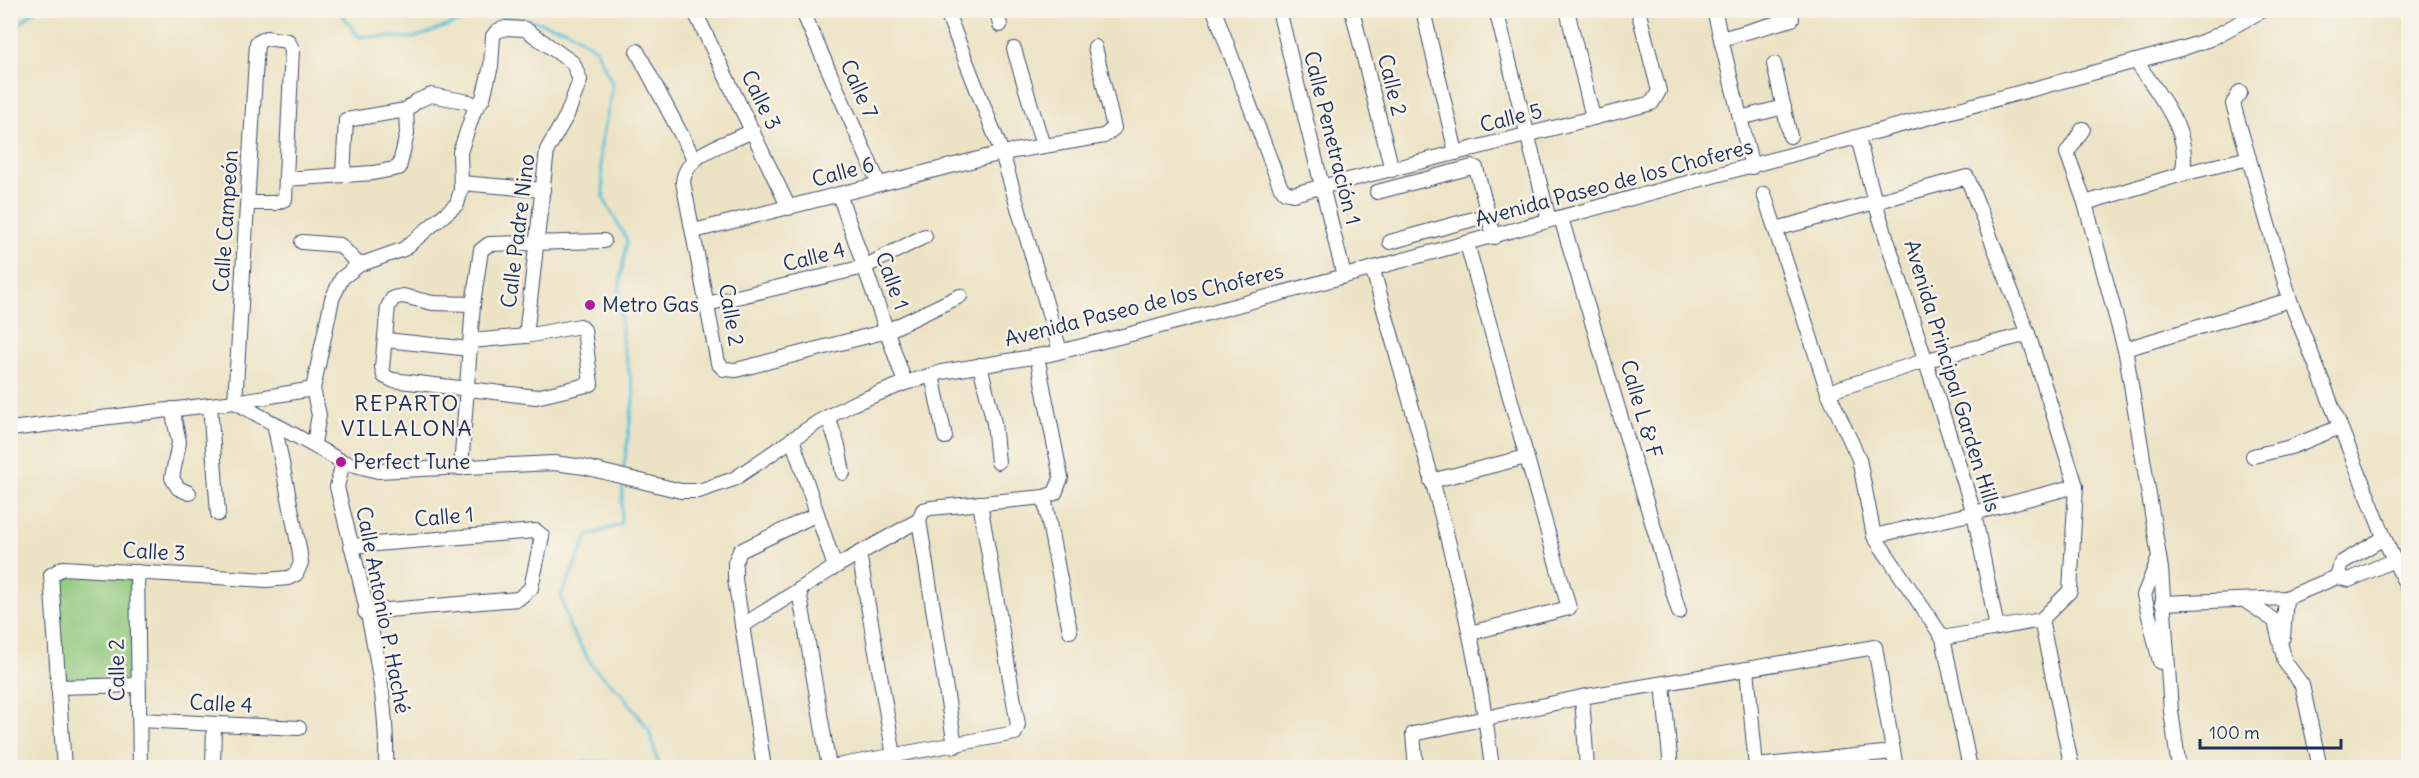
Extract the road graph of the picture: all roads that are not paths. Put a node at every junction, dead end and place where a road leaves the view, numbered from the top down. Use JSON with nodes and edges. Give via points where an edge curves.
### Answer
{"nodes":[{"id":1,"x":694,"y":10,"type":"edge"},
{"id":2,"x":802,"y":10,"type":"edge"},
{"id":3,"x":946,"y":10,"type":"edge"},
{"id":4,"x":997,"y":10,"type":"edge"},
{"id":5,"x":1214,"y":10,"type":"edge"},
{"id":6,"x":1279,"y":10,"type":"edge"},
{"id":7,"x":1352,"y":10,"type":"edge"},
{"id":8,"x":1423,"y":10,"type":"edge"},
{"id":9,"x":1496,"y":10,"type":"edge"},
{"id":10,"x":1567,"y":10,"type":"edge"},
{"id":11,"x":1638,"y":10,"type":"edge"},
{"id":12,"x":1714,"y":10,"type":"edge"},
{"id":13,"x":2263,"y":10,"type":"edge"},
{"id":14,"x":1792,"y":19,"type":"dead end"},
{"id":15,"x":1000,"y":26,"type":"dead end"},
{"id":16,"x":1720,"y":39,"type":"junction"},
{"id":17,"x":1095,"y":47,"type":"dead end"},
{"id":18,"x":1014,"y":50,"type":"dead end"},
{"id":19,"x":637,"y":51,"type":"dead end"},
{"id":20,"x":2136,"y":61,"type":"junction"},
{"id":21,"x":1774,"y":64,"type":"dead end"},
{"id":22,"x":2240,"y":92,"type":"dead end"},
{"id":23,"x":476,"y":107,"type":"junction"},
{"id":24,"x":1784,"y":107,"type":"junction"},
{"id":25,"x":406,"y":110,"type":"junction"},
{"id":26,"x":1593,"y":118,"type":"junction"},
{"id":27,"x":1740,"y":118,"type":"junction"},
{"id":28,"x":2083,"y":129,"type":"dead end"},
{"id":29,"x":753,"y":131,"type":"junction"},
{"id":30,"x":1526,"y":136,"type":"junction"},
{"id":31,"x":1790,"y":136,"type":"dead end"},
{"id":32,"x":1858,"y":138,"type":"junction"},
{"id":33,"x":1043,"y":146,"type":"junction"},
{"id":34,"x":1002,"y":153,"type":"junction"},
{"id":35,"x":1456,"y":153,"type":"junction"},
{"id":36,"x":2249,"y":158,"type":"junction"},
{"id":37,"x":694,"y":159,"type":"junction"},
{"id":38,"x":1752,"y":167,"type":"junction"},
{"id":39,"x":1392,"y":170,"type":"junction"},
{"id":40,"x":2182,"y":174,"type":"junction"},
{"id":41,"x":344,"y":175,"type":"junction"},
{"id":42,"x":286,"y":179,"type":"junction"},
{"id":43,"x":461,"y":183,"type":"junction"},
{"id":44,"x":879,"y":184,"type":"junction"},
{"id":45,"x":1322,"y":186,"type":"junction"},
{"id":46,"x":543,"y":190,"type":"junction"},
{"id":47,"x":1377,"y":192,"type":"dead end"},
{"id":48,"x":839,"y":194,"type":"junction"},
{"id":49,"x":1764,"y":194,"type":"dead end"},
{"id":50,"x":1875,"y":202,"type":"junction"},
{"id":51,"x":249,"y":203,"type":"junction"},
{"id":52,"x":2085,"y":203,"type":"junction"},
{"id":53,"x":789,"y":208,"type":"junction"},
{"id":54,"x":1488,"y":216,"type":"junction"},
{"id":55,"x":1555,"y":219,"type":"junction"},
{"id":56,"x":1776,"y":229,"type":"junction"},
{"id":57,"x":694,"y":231,"type":"junction"},
{"id":58,"x":925,"y":236,"type":"dead end"},
{"id":59,"x":1494,"y":237,"type":"junction"},
{"id":60,"x":604,"y":241,"type":"dead end"},
{"id":61,"x":302,"y":242,"type":"dead end"},
{"id":62,"x":1390,"y":242,"type":"dead end"},
{"id":63,"x":535,"y":243,"type":"junction"},
{"id":64,"x":1467,"y":244,"type":"junction"},
{"id":65,"x":359,"y":265,"type":"junction"},
{"id":66,"x":864,"y":267,"type":"junction"},
{"id":67,"x":1373,"y":270,"type":"junction"},
{"id":68,"x":1344,"y":276,"type":"junction"},
{"id":69,"x":960,"y":296,"type":"dead end"},
{"id":70,"x":2290,"y":300,"type":"junction"},
{"id":71,"x":473,"y":304,"type":"junction"},
{"id":72,"x":707,"y":304,"type":"junction"},
{"id":73,"x":887,"y":331,"type":"junction"},
{"id":74,"x":2028,"y":334,"type":"junction"},
{"id":75,"x":526,"y":336,"type":"junction"},
{"id":76,"x":386,"y":340,"type":"junction"},
{"id":77,"x":471,"y":345,"type":"junction"},
{"id":78,"x":2125,"y":349,"type":"junction"},
{"id":79,"x":1060,"y":351,"type":"junction"},
{"id":80,"x":1037,"y":356,"type":"junction"},
{"id":81,"x":1927,"y":360,"type":"junction"},
{"id":82,"x":981,"y":365,"type":"junction"},
{"id":83,"x":932,"y":375,"type":"junction"},
{"id":84,"x":905,"y":383,"type":"junction"},
{"id":85,"x":314,"y":389,"type":"junction"},
{"id":86,"x":465,"y":389,"type":"junction"},
{"id":87,"x":1828,"y":392,"type":"junction"},
{"id":88,"x":235,"y":402,"type":"junction"},
{"id":89,"x":210,"y":405,"type":"junction"},
{"id":90,"x":172,"y":409,"type":"junction"},
{"id":91,"x":828,"y":417,"type":"junction"},
{"id":92,"x":274,"y":423,"type":"junction"},
{"id":93,"x":2340,"y":427,"type":"junction"},
{"id":94,"x":10,"y":429,"type":"edge"},
{"id":95,"x":945,"y":437,"type":"dead end"},
{"id":96,"x":792,"y":440,"type":"junction"},
{"id":97,"x":314,"y":443,"type":"junction"},
{"id":98,"x":2253,"y":456,"type":"dead end"},
{"id":99,"x":1526,"y":457,"type":"junction"},
{"id":100,"x":343,"y":462,"type":"junction"},
{"id":101,"x":998,"y":462,"type":"dead end"},
{"id":102,"x":461,"y":468,"type":"junction"},
{"id":103,"x":843,"y":473,"type":"dead end"},
{"id":104,"x":1431,"y":481,"type":"junction"},
{"id":105,"x":2076,"y":486,"type":"junction"},
{"id":106,"x":189,"y":493,"type":"dead end"},
{"id":107,"x":1044,"y":497,"type":"junction"},
{"id":108,"x":980,"y":503,"type":"junction"},
{"id":109,"x":1974,"y":513,"type":"junction"},
{"id":110,"x":218,"y":514,"type":"dead end"},
{"id":111,"x":817,"y":514,"type":"junction"},
{"id":112,"x":919,"y":520,"type":"junction"},
{"id":113,"x":1874,"y":536,"type":"junction"},
{"id":114,"x":2385,"y":538,"type":"junction"},
{"id":115,"x":351,"y":546,"type":"junction"},
{"id":116,"x":859,"y":553,"type":"junction"},
{"id":117,"x":2159,"y":557,"type":"junction"},
{"id":118,"x":2394,"y":560,"type":"junction"},
{"id":119,"x":835,"y":567,"type":"junction"},
{"id":120,"x":137,"y":572,"type":"junction"},
{"id":121,"x":2337,"y":577,"type":"junction"},
{"id":122,"x":800,"y":590,"type":"junction"},
{"id":123,"x":2409,"y":590,"type":"edge"},
{"id":124,"x":2286,"y":598,"type":"junction"},
{"id":125,"x":2244,"y":600,"type":"junction"},
{"id":126,"x":2162,"y":603,"type":"junction"},
{"id":127,"x":365,"y":612,"type":"junction"},
{"id":128,"x":1679,"y":612,"type":"dead end"},
{"id":129,"x":2040,"y":620,"type":"junction"},
{"id":130,"x":742,"y":626,"type":"junction"},
{"id":131,"x":1997,"y":628,"type":"junction"},
{"id":132,"x":1070,"y":631,"type":"dead end"},
{"id":133,"x":1470,"y":633,"type":"junction"},
{"id":134,"x":1943,"y":638,"type":"junction"},
{"id":135,"x":2281,"y":652,"type":"junction"},
{"id":136,"x":1747,"y":669,"type":"junction"},
{"id":137,"x":1663,"y":684,"type":"junction"},
{"id":138,"x":138,"y":685,"type":"junction"},
{"id":139,"x":58,"y":687,"type":"junction"},
{"id":140,"x":1582,"y":697,"type":"junction"},
{"id":141,"x":2171,"y":711,"type":"junction"},
{"id":142,"x":1486,"y":719,"type":"junction"},
{"id":143,"x":140,"y":720,"type":"junction"},
{"id":144,"x":214,"y":724,"type":"junction"},
{"id":145,"x":299,"y":728,"type":"dead end"},
{"id":146,"x":955,"y":746,"type":"junction"},
{"id":147,"x":1893,"y":752,"type":"junction"},
{"id":148,"x":894,"y":756,"type":"junction"},
{"id":149,"x":867,"y":764,"type":"edge"},
{"id":150,"x":827,"y":767,"type":"edge"},
{"id":151,"x":1756,"y":767,"type":"edge"},
{"id":152,"x":64,"y":768,"type":"edge"},
{"id":153,"x":140,"y":768,"type":"edge"},
{"id":154,"x":213,"y":768,"type":"edge"},
{"id":155,"x":386,"y":768,"type":"edge"},
{"id":156,"x":764,"y":768,"type":"edge"},
{"id":157,"x":1416,"y":768,"type":"edge"},
{"id":158,"x":1492,"y":768,"type":"edge"},
{"id":159,"x":1587,"y":768,"type":"edge"},
{"id":160,"x":1671,"y":768,"type":"edge"},
{"id":161,"x":1896,"y":768,"type":"edge"},
{"id":162,"x":1970,"y":768,"type":"edge"},
{"id":163,"x":2072,"y":768,"type":"edge"},
{"id":164,"x":2179,"y":768,"type":"edge"},
{"id":165,"x":2320,"y":768,"type":"edge"}],
"edges":[{"from":1,"to":29,"type":"street","name":"Calle 3"},
{"from":2,"to":44,"type":"street","name":"Calle 7"},
{"from":3,"to":34,"type":"street"},
{"from":4,"to":15,"type":"street"},
{"from":5,"to":45,"type":"street","name":"Calle 5","via":[[1280,186],[1293,194]]},
{"from":6,"to":45,"type":"street","name":"Calle Penetración 1"},
{"from":7,"to":39,"type":"street","name":"Calle 2"},
{"from":8,"to":35,"type":"street"},
{"from":9,"to":30,"type":"street","name":"Calle L & F"},
{"from":10,"to":26,"type":"street"},
{"from":11,"to":26,"type":"street","name":"Calle 5","via":[[1658,95],[1647,105]]},
{"from":12,"to":16,"type":"street"},
{"from":13,"to":20,"type":"street","name":"Avenida Paseo de los Choferes","via":[[2210,39]]},
{"from":14,"to":16,"type":"street"},
{"from":16,"to":27,"type":"street"},
{"from":17,"to":33,"type":"street","name":"Calle 6","via":[[1114,128],[1104,136]]},
{"from":18,"to":33,"type":"street"},
{"from":19,"to":37,"type":"street"},
{"from":20,"to":32,"type":"street","name":"Avenida Paseo de los Choferes"},
{"from":20,"to":40,"type":"street","via":[[2174,118],[2186,159]]},
{"from":21,"to":24,"type":"street"},
{"from":22,"to":36,"type":"street","via":[[2233,104]]},
{"from":23,"to":25,"type":"street","via":[[469,102],[431,95]]},
{"from":23,"to":43,"type":"street","via":[[460,152]]},
{"from":23,"to":46,"type":"street","name":"Calle Padre Nino","via":[[483,98],[497,31],[525,29],[573,63],[579,73],[579,86],[548,150]]},
{"from":24,"to":27,"type":"street"},
{"from":24,"to":31,"type":"street"},
{"from":25,"to":41,"type":"street","via":[[407,134],[401,166],[396,170]]},
{"from":25,"to":41,"type":"street","via":[[346,120]]},
{"from":26,"to":30,"type":"street","name":"Calle 5"},
{"from":27,"to":38,"type":"street"},
{"from":28,"to":52,"type":"street","via":[[2067,153]]},
{"from":29,"to":37,"type":"street"},
{"from":29,"to":53,"type":"street","name":"Calle 3"},
{"from":30,"to":35,"type":"street","name":"Calle 5"},
{"from":30,"to":55,"type":"street","name":"Calle L & F"},
{"from":32,"to":38,"type":"street","name":"Avenida Paseo de los Choferes"},
{"from":32,"to":50,"type":"street","name":"Avenida Principal Garden Hills"},
{"from":33,"to":34,"type":"street","name":"Calle 6"},
{"from":34,"to":44,"type":"street","name":"Calle 6"},
{"from":34,"to":79,"type":"street"},
{"from":35,"to":39,"type":"street","name":"Calle 5"},
{"from":36,"to":40,"type":"street"},
{"from":36,"to":70,"type":"street"},
{"from":37,"to":57,"type":"street","name":"Calle 2","via":[[685,170],[684,182]]},
{"from":38,"to":55,"type":"street","name":"Avenida Paseo de los Choferes"},
{"from":39,"to":45,"type":"street","name":"Calle 5"},
{"from":40,"to":52,"type":"street"},
{"from":41,"to":42,"type":"street"},
{"from":42,"to":51,"type":"street","via":[[285,199],[281,202]]},
{"from":42,"to":51,"type":"street","name":"Calle Campeón","via":[[291,44],[266,38],[257,43]]},
{"from":43,"to":46,"type":"street"},
{"from":43,"to":65,"type":"street","via":[[457,204],[404,249]]},
{"from":44,"to":48,"type":"street","name":"Calle 6"},
{"from":45,"to":68,"type":"street","name":"Calle Penetración 1"},
{"from":46,"to":63,"type":"street","name":"Calle Padre Nino"},
{"from":47,"to":54,"type":"street","via":[[1472,167],[1478,172]]},
{"from":48,"to":53,"type":"street","name":"Calle 6"},
{"from":48,"to":66,"type":"street","name":"Calle 1"},
{"from":49,"to":56,"type":"street"},
{"from":50,"to":56,"type":"street"},
{"from":50,"to":74,"type":"street","via":[[1967,177]]},
{"from":50,"to":81,"type":"street","name":"Avenida Principal Garden Hills"},
{"from":51,"to":88,"type":"street","name":"Calle Campeón"},
{"from":52,"to":78,"type":"street"},
{"from":53,"to":57,"type":"street","name":"Calle 6"},
{"from":54,"to":59,"type":"street"},
{"from":54,"to":62,"type":"street"},
{"from":55,"to":59,"type":"street","name":"Avenida Paseo de los Choferes"},
{"from":55,"to":128,"type":"street","name":"Calle L & F","via":[[1593,317]]},
{"from":56,"to":87,"type":"street"},
{"from":57,"to":72,"type":"street","name":"Calle 2"},
{"from":58,"to":66,"type":"street","name":"Calle 4"},
{"from":59,"to":64,"type":"street","name":"Avenida Paseo de los Choferes"},
{"from":60,"to":63,"type":"street"},
{"from":61,"to":65,"type":"street","via":[[340,245]]},
{"from":63,"to":71,"type":"street","via":[[485,246],[478,256]]},
{"from":63,"to":75,"type":"street","name":"Calle Padre Nino"},
{"from":64,"to":67,"type":"street","name":"Avenida Paseo de los Choferes"},
{"from":64,"to":99,"type":"street"},
{"from":65,"to":85,"type":"street","via":[[342,278],[332,299]]},
{"from":66,"to":72,"type":"street","name":"Calle 4"},
{"from":66,"to":73,"type":"street","name":"Calle 1"},
{"from":67,"to":68,"type":"street","name":"Avenida Paseo de los Choferes"},
{"from":67,"to":104,"type":"street"},
{"from":68,"to":79,"type":"street","name":"Avenida Paseo de los Choferes"},
{"from":69,"to":73,"type":"street","name":"Calle 2"},
{"from":70,"to":78,"type":"street"},
{"from":70,"to":93,"type":"street"},
{"from":71,"to":76,"type":"street","via":[[433,303],[397,296],[388,307]]},
{"from":71,"to":77,"type":"street"},
{"from":72,"to":73,"type":"street","name":"Calle 2","via":[[718,363],[724,369],[736,370]]},
{"from":73,"to":84,"type":"street","name":"Calle 1"},
{"from":74,"to":81,"type":"street"},
{"from":74,"to":105,"type":"street"},
{"from":75,"to":77,"type":"street"},
{"from":75,"to":86,"type":"street","via":[[582,328],[591,384],[536,397]]},
{"from":76,"to":77,"type":"street"},
{"from":76,"to":86,"type":"street","via":[[382,372],[387,379]]},
{"from":77,"to":86,"type":"street"},
{"from":78,"to":117,"type":"street"},
{"from":79,"to":80,"type":"street","name":"Avenida Paseo de los Choferes"},
{"from":80,"to":82,"type":"street","name":"Avenida Paseo de los Choferes"},
{"from":80,"to":107,"type":"street","via":[[1061,478],[1055,493]]},
{"from":81,"to":87,"type":"street"},
{"from":81,"to":109,"type":"street","name":"Avenida Principal Garden Hills"},
{"from":82,"to":83,"type":"street","name":"Avenida Paseo de los Choferes"},
{"from":82,"to":101,"type":"street"},
{"from":83,"to":84,"type":"street","name":"Avenida Paseo de los Choferes"},
{"from":83,"to":95,"type":"street"},
{"from":84,"to":91,"type":"street","name":"Avenida Paseo de los Choferes"},
{"from":85,"to":88,"type":"street"},
{"from":85,"to":97,"type":"street","via":[[319,415]]},
{"from":86,"to":102,"type":"street"},
{"from":87,"to":113,"type":"street","via":[[1859,459]]},
{"from":88,"to":89,"type":"street"},
{"from":88,"to":92,"type":"street","name":"Avenida Paseo de los Choferes"},
{"from":89,"to":90,"type":"street"},
{"from":89,"to":110,"type":"street"},
{"from":90,"to":94,"type":"street"},
{"from":90,"to":106,"type":"street","via":[[179,442],[172,478],[178,489]]},
{"from":91,"to":96,"type":"street","name":"Avenida Paseo de los Choferes"},
{"from":91,"to":103,"type":"street"},
{"from":92,"to":97,"type":"street","name":"Avenida Paseo de los Choferes"},
{"from":92,"to":120,"type":"street","name":"Calle 3","via":[[300,556],[297,574],[267,580]]},
{"from":93,"to":98,"type":"street","via":[[2291,447]]},
{"from":93,"to":114,"type":"street"},
{"from":96,"to":102,"type":"street","name":"Avenida Paseo de los Choferes","via":[[734,479],[707,489],[681,491],[554,463]]},
{"from":96,"to":111,"type":"street"},
{"from":97,"to":100,"type":"street","name":"Avenida Paseo de los Choferes"},
{"from":99,"to":104,"type":"street"},
{"from":99,"to":133,"type":"street","via":[[1569,608]]},
{"from":100,"to":102,"type":"street","name":"Avenida Paseo de los Choferes","via":[[378,471]]},
{"from":100,"to":115,"type":"street","name":"Calle Antonio P. Haché","via":[[337,487]]},
{"from":104,"to":133,"type":"street"},
{"from":105,"to":109,"type":"street"},
{"from":105,"to":129,"type":"street","via":[[2070,591]]},
{"from":107,"to":108,"type":"street"},
{"from":107,"to":132,"type":"street"},
{"from":108,"to":112,"type":"street","via":[[923,510]]},
{"from":108,"to":146,"type":"street","via":[[1018,725],[1015,734],[1007,737]]},
{"from":109,"to":113,"type":"street"},
{"from":109,"to":131,"type":"street","name":"Avenida Principal Garden Hills"},
{"from":111,"to":119,"type":"street"},
{"from":111,"to":130,"type":"street","via":[[740,551],[735,579]]},
{"from":112,"to":116,"type":"street"},
{"from":112,"to":146,"type":"street"},
{"from":113,"to":134,"type":"street"},
{"from":114,"to":118,"type":"street"},
{"from":114,"to":121,"type":"street","via":[[2341,563]]},
{"from":115,"to":127,"type":"street","name":"Calle Antonio P. Haché"},
{"from":115,"to":127,"type":"street","name":"Calle 1","via":[[541,533],[531,588],[523,597]]},
{"from":116,"to":119,"type":"street"},
{"from":116,"to":148,"type":"street"},
{"from":117,"to":126,"type":"street"},
{"from":117,"to":141,"type":"street","via":[[2144,595]]},
{"from":118,"to":121,"type":"street","via":[[2349,580]]},
{"from":118,"to":123,"type":"street"},
{"from":119,"to":122,"type":"street"},
{"from":120,"to":138,"type":"street","name":"Calle 2"},
{"from":120,"to":139,"type":"street","name":"Calle 3","via":[[59,568],[51,575]]},
{"from":121,"to":124,"type":"street"},
{"from":122,"to":130,"type":"street"},
{"from":122,"to":150,"type":"street"},
{"from":124,"to":125,"type":"street"},
{"from":124,"to":135,"type":"street"},
{"from":125,"to":126,"type":"street"},
{"from":125,"to":135,"type":"street","via":[[2275,621]]},
{"from":126,"to":141,"type":"street"},
{"from":127,"to":155,"type":"street","name":"Calle Antonio P. Haché","via":[[384,717]]},
{"from":129,"to":131,"type":"street"},
{"from":129,"to":163,"type":"street"},
{"from":130,"to":156,"type":"street"},
{"from":131,"to":134,"type":"street"},
{"from":133,"to":142,"type":"street"},
{"from":134,"to":162,"type":"street"},
{"from":135,"to":165,"type":"street","via":[[2302,685]]},
{"from":136,"to":137,"type":"street"},
{"from":136,"to":147,"type":"street","via":[[1875,647]]},
{"from":136,"to":151,"type":"street"},
{"from":137,"to":140,"type":"street"},
{"from":137,"to":160,"type":"street"},
{"from":138,"to":139,"type":"street"},
{"from":138,"to":143,"type":"street","name":"Calle 2"},
{"from":139,"to":152,"type":"street","name":"Calle 3"},
{"from":140,"to":142,"type":"street"},
{"from":140,"to":159,"type":"street"},
{"from":141,"to":164,"type":"street"},
{"from":142,"to":157,"type":"street","via":[[1413,734]]},
{"from":142,"to":158,"type":"street"},
{"from":143,"to":144,"type":"street","name":"Calle 4"},
{"from":143,"to":153,"type":"street","name":"Calle 2"},
{"from":144,"to":145,"type":"street","name":"Calle 4"},
{"from":144,"to":154,"type":"street"},
{"from":146,"to":148,"type":"street"},
{"from":147,"to":151,"type":"street"},
{"from":147,"to":161,"type":"street"},
{"from":148,"to":149,"type":"street"},
{"from":149,"to":150,"type":"street"}]}
